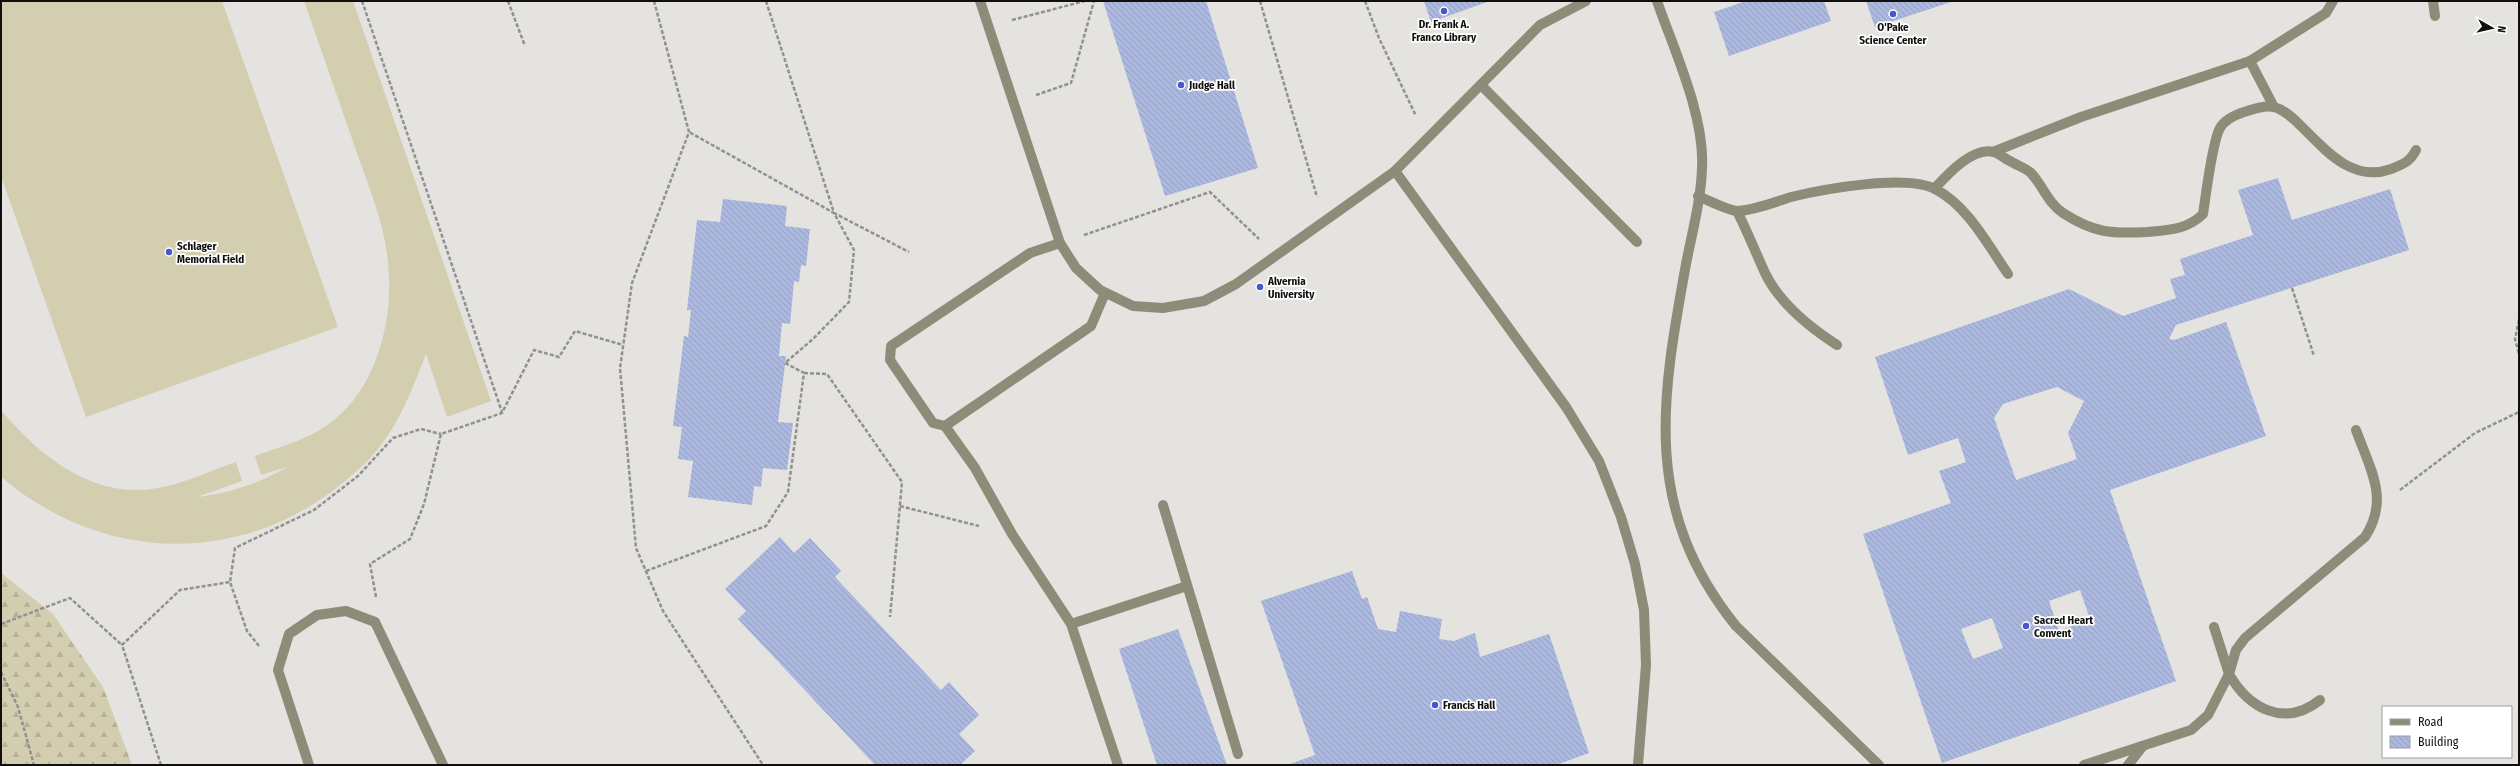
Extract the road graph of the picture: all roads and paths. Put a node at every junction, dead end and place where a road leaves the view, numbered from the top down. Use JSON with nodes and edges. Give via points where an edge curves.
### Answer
{"nodes":[{"id":1,"x":362,"y":1,"type":"edge"},
{"id":2,"x":508,"y":1,"type":"edge"},
{"id":3,"x":654,"y":1,"type":"edge"},
{"id":4,"x":766,"y":1,"type":"edge"},
{"id":5,"x":980,"y":1,"type":"edge"},
{"id":6,"x":1085,"y":1,"type":"edge"},
{"id":7,"x":1094,"y":1,"type":"edge"},
{"id":8,"x":1260,"y":1,"type":"edge"},
{"id":9,"x":1365,"y":1,"type":"edge"},
{"id":10,"x":1586,"y":1,"type":"edge"},
{"id":11,"x":1657,"y":1,"type":"edge"},
{"id":12,"x":2333,"y":1,"type":"edge"},
{"id":13,"x":2433,"y":1,"type":"edge"},
{"id":14,"x":2436,"y":16,"type":"dead end"},
{"id":15,"x":988,"y":26,"type":"junction"},
{"id":16,"x":525,"y":46,"type":"dead end"},
{"id":17,"x":2250,"y":61,"type":"junction"},
{"id":18,"x":1481,"y":85,"type":"junction"},
{"id":19,"x":1014,"y":102,"type":"junction"},
{"id":20,"x":2274,"y":107,"type":"junction"},
{"id":21,"x":689,"y":132,"type":"junction"},
{"id":22,"x":1428,"y":138,"type":"junction"},
{"id":23,"x":2416,"y":150,"type":"dead end"},
{"id":24,"x":1993,"y":152,"type":"junction"},
{"id":25,"x":1395,"y":171,"type":"junction"},
{"id":26,"x":1935,"y":188,"type":"junction"},
{"id":27,"x":1698,"y":196,"type":"junction"},
{"id":28,"x":1737,"y":211,"type":"junction"},
{"id":29,"x":834,"y":213,"type":"junction"},
{"id":30,"x":1324,"y":222,"type":"junction"},
{"id":31,"x":1637,"y":242,"type":"dead end"},
{"id":32,"x":1060,"y":243,"type":"junction"},
{"id":33,"x":909,"y":252,"type":"dead end"},
{"id":34,"x":1276,"y":256,"type":"junction"},
{"id":35,"x":2008,"y":274,"type":"dead end"},
{"id":36,"x":2292,"y":288,"type":"dead end"},
{"id":37,"x":1105,"y":293,"type":"junction"},
{"id":38,"x":2519,"y":320,"type":"edge"},
{"id":39,"x":623,"y":345,"type":"junction"},
{"id":40,"x":1837,"y":345,"type":"dead end"},
{"id":41,"x":2519,"y":354,"type":"edge"},
{"id":42,"x":2314,"y":356,"type":"dead end"},
{"id":43,"x":804,"y":373,"type":"junction"},
{"id":44,"x":2519,"y":412,"type":"edge"},
{"id":45,"x":502,"y":413,"type":"junction"},
{"id":46,"x":945,"y":426,"type":"junction"},
{"id":47,"x":2356,"y":430,"type":"dead end"},
{"id":48,"x":441,"y":434,"type":"junction"},
{"id":49,"x":2378,"y":495,"type":"junction"},
{"id":50,"x":1163,"y":505,"type":"dead end"},
{"id":51,"x":900,"y":506,"type":"junction"},
{"id":52,"x":1012,"y":534,"type":"junction"},
{"id":53,"x":646,"y":571,"type":"junction"},
{"id":54,"x":230,"y":582,"type":"junction"},
{"id":55,"x":1187,"y":586,"type":"junction"},
{"id":56,"x":890,"y":617,"type":"dead end"},
{"id":57,"x":375,"y":622,"type":"junction"},
{"id":58,"x":1,"y":624,"type":"edge"},
{"id":59,"x":1070,"y":624,"type":"junction"},
{"id":60,"x":2214,"y":627,"type":"dead end"},
{"id":61,"x":122,"y":644,"type":"junction"},
{"id":62,"x":278,"y":670,"type":"junction"},
{"id":63,"x":1,"y":672,"type":"edge"},
{"id":64,"x":2229,"y":674,"type":"junction"},
{"id":65,"x":2320,"y":700,"type":"dead end"},
{"id":66,"x":2142,"y":746,"type":"junction"},
{"id":67,"x":1238,"y":754,"type":"dead end"},
{"id":68,"x":34,"y":765,"type":"edge"},
{"id":69,"x":161,"y":765,"type":"edge"},
{"id":70,"x":309,"y":765,"type":"edge"},
{"id":71,"x":443,"y":765,"type":"edge"},
{"id":72,"x":763,"y":765,"type":"edge"},
{"id":73,"x":1118,"y":765,"type":"edge"},
{"id":74,"x":1638,"y":765,"type":"edge"},
{"id":75,"x":1879,"y":765,"type":"edge"},
{"id":76,"x":2084,"y":765,"type":"edge"},
{"id":77,"x":2128,"y":765,"type":"edge"}],
"edges":[{"from":1,"to":45,"type":"path"},
{"from":2,"to":16,"type":"path"},
{"from":3,"to":21,"type":"path"},
{"from":4,"to":29,"type":"path"},
{"from":5,"to":15,"type":"street"},
{"from":6,"to":15,"type":"path"},
{"from":7,"to":19,"type":"path","via":[[1070,83]]},
{"from":8,"to":30,"type":"path"},
{"from":9,"to":22,"type":"path","via":[[1379,38]]},
{"from":10,"to":18,"type":"street","via":[[1540,25]]},
{"from":11,"to":27,"type":"street","via":[[1698,123],[1702,168]]},
{"from":12,"to":17,"type":"street","via":[[2326,12]]},
{"from":13,"to":14,"type":"street"},
{"from":15,"to":19,"type":"street"},
{"from":17,"to":20,"type":"street"},
{"from":17,"to":24,"type":"street","via":[[2081,117]]},
{"from":18,"to":22,"type":"street"},
{"from":18,"to":31,"type":"street"},
{"from":19,"to":32,"type":"street"},
{"from":20,"to":23,"type":"street","via":[[2294,119],[2329,154],[2356,171],[2386,171],[2410,160]]},
{"from":20,"to":24,"type":"street","via":[[2261,107],[2243,112],[2230,118],[2220,128],[2203,214],[2183,228],[2167,231],[2114,234],[2091,228],[2062,213],[2049,200],[2031,173]]},
{"from":21,"to":29,"type":"path"},
{"from":21,"to":39,"type":"path","via":[[632,283]]},
{"from":22,"to":25,"type":"street"},
{"from":24,"to":26,"type":"street","via":[[1973,155],[1957,164]]},
{"from":25,"to":30,"type":"street"},
{"from":25,"to":74,"type":"street","via":[[1566,407],[1601,468],[1621,517],[1635,564],[1644,610],[1646,665]]},
{"from":26,"to":28,"type":"street","via":[[1888,182],[1798,196]]},
{"from":26,"to":35,"type":"street","via":[[1957,206]]},
{"from":27,"to":28,"type":"street"},
{"from":27,"to":75,"type":"street","via":[[1672,340],[1664,407],[1668,471],[1682,530],[1718,604],[1736,626]]},
{"from":28,"to":40,"type":"street","via":[[1766,274],[1781,296],[1798,316]]},
{"from":29,"to":33,"type":"path"},
{"from":29,"to":43,"type":"path","via":[[854,250],[849,302],[785,363]]},
{"from":30,"to":34,"type":"street"},
{"from":32,"to":34,"type":"path","via":[[1210,192]]},
{"from":32,"to":37,"type":"street","via":[[1076,268]]},
{"from":32,"to":46,"type":"street","via":[[1030,253],[891,346],[890,360],[933,423]]},
{"from":34,"to":37,"type":"street","via":[[1236,284],[1204,301],[1163,308],[1133,306]]},
{"from":36,"to":42,"type":"path"},
{"from":37,"to":46,"type":"street","via":[[1091,326]]},
{"from":38,"to":41,"type":"path","via":[[2515,340]]},
{"from":39,"to":45,"type":"path","via":[[575,331],[559,357],[534,350]]},
{"from":39,"to":53,"type":"path","via":[[620,368],[636,548]]},
{"from":43,"to":51,"type":"path","via":[[826,374],[902,482]]},
{"from":43,"to":53,"type":"path","via":[[788,492],[766,526]]},
{"from":44,"to":49,"type":"path","via":[[2475,433],[2405,488]]},
{"from":45,"to":48,"type":"path"},
{"from":46,"to":52,"type":"street","via":[[976,468]]},
{"from":47,"to":49,"type":"street"},
{"from":48,"to":54,"type":"path","via":[[421,429],[393,438],[358,476],[314,510],[235,548]]},
{"from":48,"to":57,"type":"path","via":[[424,504],[410,539],[370,564],[376,592]]},
{"from":49,"to":64,"type":"street","via":[[2377,514],[2365,537],[2245,638],[2236,650]]},
{"from":50,"to":55,"type":"street"},
{"from":51,"to":52,"type":"path"},
{"from":51,"to":56,"type":"path"},
{"from":52,"to":59,"type":"street"},
{"from":53,"to":72,"type":"path","via":[[662,611]]},
{"from":54,"to":61,"type":"path","via":[[180,590]]},
{"from":54,"to":62,"type":"path","via":[[247,631]]},
{"from":55,"to":59,"type":"street"},
{"from":55,"to":67,"type":"street"},
{"from":57,"to":62,"type":"street","via":[[346,611],[316,615],[289,634]]},
{"from":57,"to":71,"type":"street"},
{"from":58,"to":61,"type":"path","via":[[70,598]]},
{"from":59,"to":73,"type":"street"},
{"from":60,"to":64,"type":"street"},
{"from":61,"to":69,"type":"path"},
{"from":62,"to":70,"type":"street"},
{"from":63,"to":68,"type":"path","via":[[18,706]]},
{"from":64,"to":65,"type":"street","via":[[2239,691],[2263,709],[2290,713],[2308,708]]},
{"from":64,"to":66,"type":"street","via":[[2202,722],[2191,730]]},
{"from":66,"to":76,"type":"street"},
{"from":66,"to":77,"type":"street"}]}
